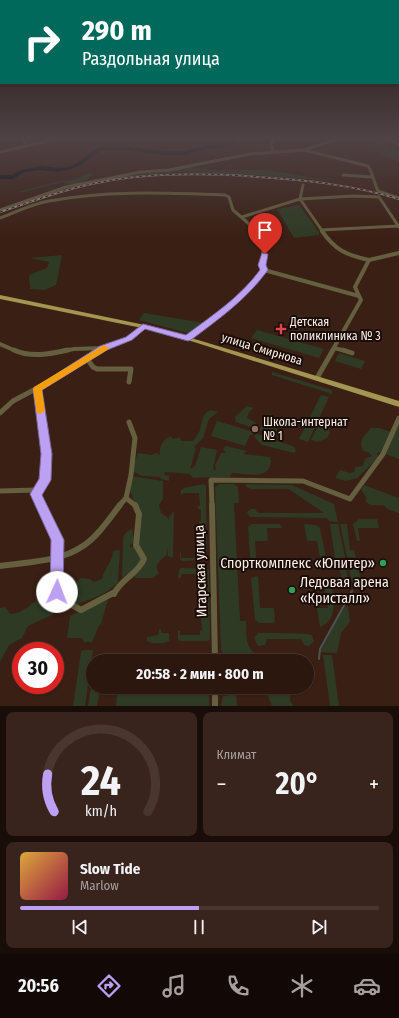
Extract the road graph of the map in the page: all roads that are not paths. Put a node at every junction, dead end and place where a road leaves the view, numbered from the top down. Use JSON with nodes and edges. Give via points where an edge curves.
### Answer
{"nodes":[{"id":1,"x":142,"y":172,"type":"edge"},
{"id":2,"x":372,"y":172,"type":"edge"},
{"id":3,"x":343,"y":175,"type":"dead end"},
{"id":4,"x":372,"y":177,"type":"junction"},
{"id":5,"x":302,"y":185,"type":"dead end"},
{"id":6,"x":399,"y":198,"type":"edge"},
{"id":7,"x":300,"y":199,"type":"junction"},
{"id":8,"x":0,"y":210,"type":"edge"},
{"id":9,"x":242,"y":217,"type":"junction"},
{"id":10,"x":0,"y":218,"type":"edge"},
{"id":11,"x":399,"y":226,"type":"edge"},
{"id":12,"x":321,"y":230,"type":"junction"},
{"id":13,"x":399,"y":253,"type":"edge"},
{"id":14,"x":368,"y":260,"type":"junction"},
{"id":15,"x":264,"y":270,"type":"junction"},
{"id":16,"x":359,"y":296,"type":"junction"},
{"id":17,"x":0,"y":297,"type":"edge"},
{"id":18,"x":143,"y":326,"type":"junction"},
{"id":19,"x":188,"y":338,"type":"junction"},
{"id":20,"x":0,"y":344,"type":"edge"},
{"id":21,"x":104,"y":348,"type":"junction"},
{"id":22,"x":334,"y":348,"type":"junction"},
{"id":23,"x":352,"y":353,"type":"dead end"},
{"id":24,"x":88,"y":360,"type":"junction"},
{"id":25,"x":317,"y":378,"type":"junction"},
{"id":26,"x":129,"y":382,"type":"dead end"},
{"id":27,"x":37,"y":389,"type":"junction"},
{"id":28,"x":399,"y":404,"type":"edge"},
{"id":29,"x":0,"y":413,"type":"edge"},
{"id":30,"x":399,"y":418,"type":"edge"},
{"id":31,"x":129,"y":422,"type":"dead end"},
{"id":32,"x":37,"y":490,"type":"junction"},
{"id":33,"x":0,"y":491,"type":"edge"},
{"id":34,"x":126,"y":498,"type":"junction"},
{"id":35,"x":58,"y":556,"type":"junction"},
{"id":36,"x":0,"y":566,"type":"edge"},
{"id":37,"x":215,"y":654,"type":"edge"},
{"id":38,"x":215,"y":694,"type":"edge"},
{"id":39,"x":215,"y":706,"type":"edge"}],
"edges":[{"from":1,"to":8,"type":"street","via":[[66,187]]},
{"from":2,"to":4,"type":"street"},
{"from":3,"to":4,"type":"street"},
{"from":4,"to":6,"type":"street","via":[[378,191]]},
{"from":5,"to":7,"type":"street"},
{"from":7,"to":9,"type":"street"},
{"from":7,"to":11,"type":"street","via":[[379,197]]},
{"from":7,"to":12,"type":"street"},
{"from":9,"to":10,"type":"street","via":[[233,210],[229,197],[225,195],[142,192],[48,201]]},
{"from":9,"to":15,"type":"street","via":[[259,235],[265,252],[262,265]]},
{"from":11,"to":12,"type":"street","via":[[361,230]]},
{"from":12,"to":14,"type":"street","via":[[331,244],[351,256]]},
{"from":13,"to":14,"type":"street"},
{"from":14,"to":16,"type":"street","via":[[355,287]]},
{"from":15,"to":16,"type":"street","via":[[352,292]]},
{"from":15,"to":19,"type":"street","via":[[238,301]]},
{"from":16,"to":22,"type":"street","via":[[361,300]]},
{"from":17,"to":18,"type":"main road","name":"улица Смирнова"},
{"from":18,"to":19,"type":"main road","name":"улица Смирнова"},
{"from":18,"to":21,"type":"street","via":[[129,338]]},
{"from":19,"to":25,"type":"main road","name":"улица Смирнова"},
{"from":20,"to":21,"type":"street","via":[[22,354]]},
{"from":21,"to":24,"type":"street"},
{"from":22,"to":23,"type":"street"},
{"from":22,"to":25,"type":"street"},
{"from":24,"to":26,"type":"street","via":[[97,369],[131,369]]},
{"from":24,"to":27,"type":"street"},
{"from":25,"to":28,"type":"main road","name":"улица Смирнова"},
{"from":27,"to":29,"type":"street","via":[[13,401]]},
{"from":27,"to":32,"type":"street","via":[[47,454],[45,480]]},
{"from":30,"to":37,"type":"street","name":"Игарская улица","via":[[383,454],[350,500],[303,481],[211,480]]},
{"from":31,"to":34,"type":"street","via":[[135,438]]},
{"from":32,"to":33,"type":"street"},
{"from":32,"to":35,"type":"street","via":[[36,494],[44,514],[58,540]]},
{"from":34,"to":35,"type":"street","via":[[83,546]]},
{"from":34,"to":35,"type":"street","via":[[134,503],[139,512],[136,547],[144,559],[135,573],[124,579],[114,594],[81,610],[68,603],[57,592]]},
{"from":35,"to":36,"type":"street"},
{"from":38,"to":39,"type":"street"}]}
